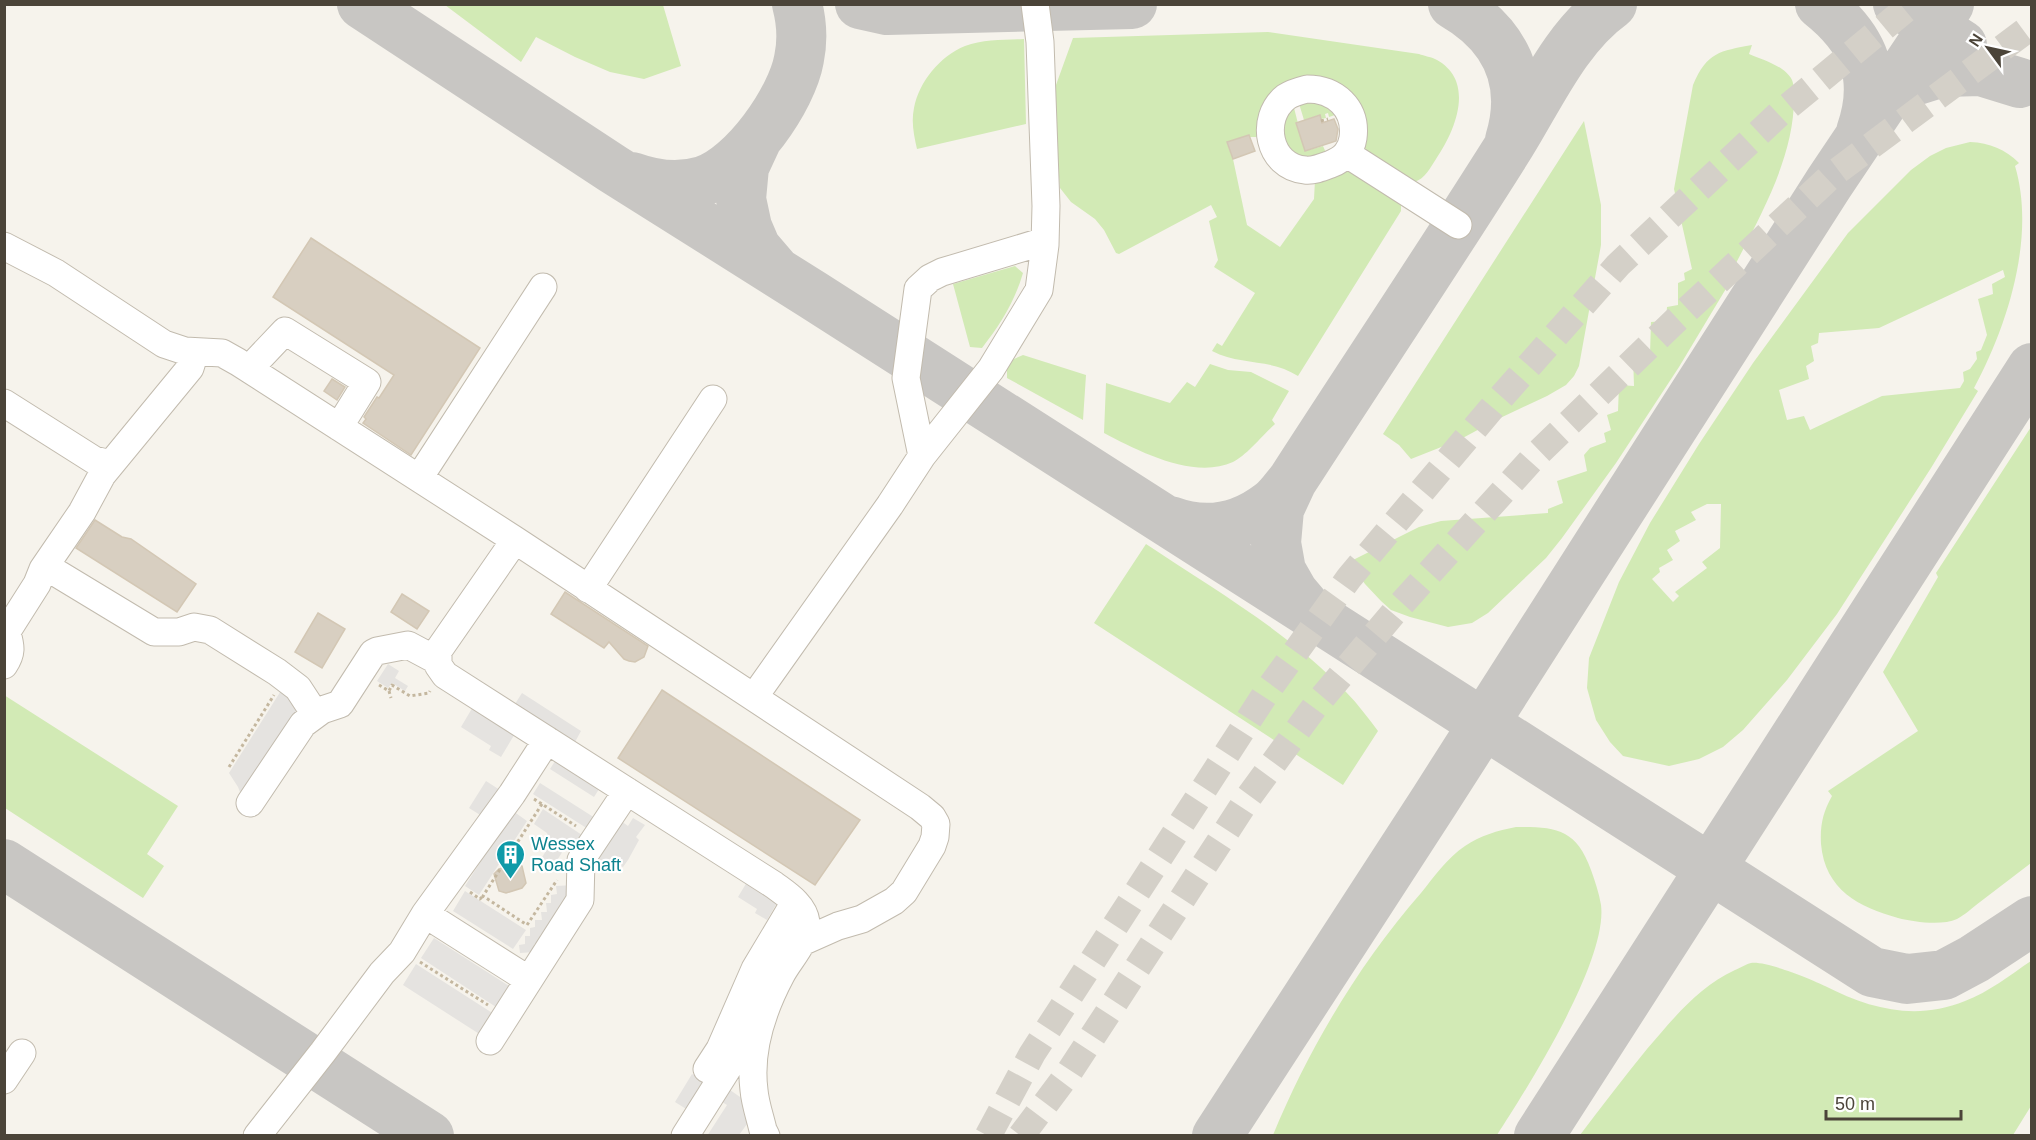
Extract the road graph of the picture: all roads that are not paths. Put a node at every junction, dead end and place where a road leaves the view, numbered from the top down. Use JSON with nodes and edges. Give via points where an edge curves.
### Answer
{"nodes":[{"id":1,"x":1035,"y":4,"type":"edge"},
{"id":2,"x":1347,"y":154,"type":"dead end"},
{"id":3,"x":1458,"y":225,"type":"dead end"},
{"id":4,"x":1045,"y":241,"type":"junction"},
{"id":5,"x":4,"y":246,"type":"edge"},
{"id":6,"x":543,"y":287,"type":"dead end"},
{"id":7,"x":195,"y":352,"type":"junction"},
{"id":8,"x":249,"y":369,"type":"junction"},
{"id":9,"x":713,"y":399,"type":"dead end"},
{"id":10,"x":4,"y":403,"type":"edge"},
{"id":11,"x":339,"y":427,"type":"junction"},
{"id":12,"x":922,"y":456,"type":"junction"},
{"id":13,"x":111,"y":464,"type":"junction"},
{"id":14,"x":418,"y":478,"type":"junction"},
{"id":15,"x":515,"y":540,"type":"junction"},
{"id":16,"x":45,"y":566,"type":"junction"},
{"id":17,"x":588,"y":589,"type":"junction"},
{"id":18,"x":6,"y":635,"type":"edge"},
{"id":19,"x":438,"y":661,"type":"junction"},
{"id":20,"x":4,"y":665,"type":"edge"},
{"id":21,"x":754,"y":697,"type":"junction"},
{"id":22,"x":315,"y":714,"type":"junction"},
{"id":23,"x":539,"y":735,"type":"junction"},
{"id":24,"x":627,"y":791,"type":"junction"},
{"id":25,"x":250,"y":803,"type":"dead end"},
{"id":26,"x":798,"y":906,"type":"junction"},
{"id":27,"x":425,"y":914,"type":"junction"},
{"id":28,"x":406,"y":936,"type":"dead end"},
{"id":29,"x":802,"y":942,"type":"junction"},
{"id":30,"x":529,"y":980,"type":"junction"},
{"id":31,"x":490,"y":1041,"type":"dead end"},
{"id":32,"x":22,"y":1053,"type":"dead end"},
{"id":33,"x":4,"y":1080,"type":"edge"},
{"id":34,"x":681,"y":1126,"type":"edge"},
{"id":35,"x":257,"y":1136,"type":"edge"},
{"id":36,"x":766,"y":1136,"type":"edge"}],
"edges":[{"from":1,"to":4,"type":"lane","via":[[1040,42]]},
{"from":2,"to":3,"type":"lane"},
{"from":4,"to":12,"type":"lane","via":[[1039,291],[991,369]]},
{"from":4,"to":12,"type":"lane","via":[[942,272],[918,290],[906,378]]},
{"from":5,"to":7,"type":"lane","via":[[56,273],[164,344]]},
{"from":6,"to":14,"type":"lane"},
{"from":7,"to":8,"type":"lane","via":[[222,353]]},
{"from":7,"to":13,"type":"lane","via":[[190,368]]},
{"from":8,"to":11,"type":"lane"},
{"from":8,"to":11,"type":"lane","via":[[285,332],[367,382]]},
{"from":9,"to":17,"type":"lane"},
{"from":10,"to":13,"type":"lane","via":[[94,460]]},
{"from":11,"to":14,"type":"lane"},
{"from":12,"to":21,"type":"lane"},
{"from":13,"to":16,"type":"lane"},
{"from":14,"to":15,"type":"lane"},
{"from":15,"to":17,"type":"lane"},
{"from":15,"to":19,"type":"lane","via":[[438,651]]},
{"from":16,"to":18,"type":"lane"},
{"from":16,"to":22,"type":"lane","via":[[154,632],[179,632],[194,627],[210,630],[298,688]]},
{"from":17,"to":21,"type":"lane"},
{"from":18,"to":20,"type":"lane","via":[[12,647]]},
{"from":19,"to":22,"type":"lane","via":[[408,645],[377,651],[340,704]]},
{"from":19,"to":23,"type":"lane","via":[[445,675]]},
{"from":21,"to":29,"type":"lane","via":[[920,807],[936,824],[932,846],[904,892],[894,901],[862,919]]},
{"from":22,"to":25,"type":"lane","via":[[296,733]]},
{"from":23,"to":24,"type":"lane"},
{"from":23,"to":27,"type":"lane","via":[[517,788]]},
{"from":23,"to":28,"type":"lane"},
{"from":24,"to":26,"type":"lane","via":[[774,885]]},
{"from":24,"to":30,"type":"lane","via":[[581,860],[580,900]]},
{"from":26,"to":29,"type":"lane","via":[[806,923]]},
{"from":26,"to":34,"type":"lane","via":[[801,921],[797,932],[769,977],[743,1044]]},
{"from":27,"to":30,"type":"lane"},
{"from":27,"to":35,"type":"lane","via":[[402,952]]},
{"from":29,"to":36,"type":"lane","via":[[781,975],[764,1014],[754,1056],[754,1089]]},
{"from":30,"to":31,"type":"lane"},
{"from":32,"to":33,"type":"lane"}]}
